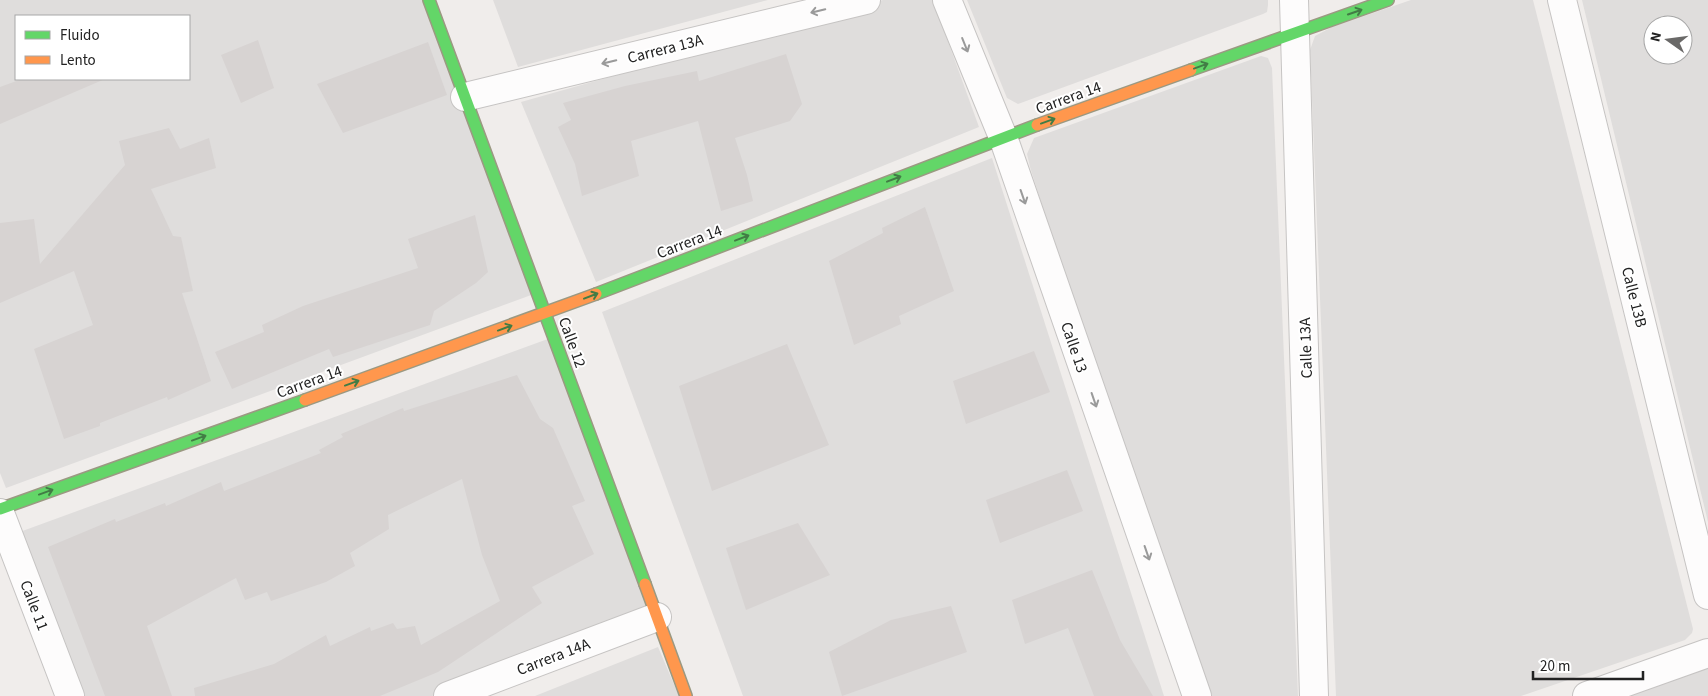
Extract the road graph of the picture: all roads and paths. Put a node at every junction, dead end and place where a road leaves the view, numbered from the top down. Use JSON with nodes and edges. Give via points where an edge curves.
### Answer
{"nodes":[{"id":1,"x":429,"y":0,"type":"edge"},
{"id":2,"x":866,"y":0,"type":"edge"},
{"id":3,"x":946,"y":0,"type":"edge"},
{"id":4,"x":1294,"y":0,"type":"edge"},
{"id":5,"x":1388,"y":0,"type":"edge"},
{"id":6,"x":1562,"y":0,"type":"edge"},
{"id":7,"x":1296,"y":32,"type":"junction"},
{"id":8,"x":464,"y":97,"type":"junction"},
{"id":9,"x":1002,"y":138,"type":"junction"},
{"id":10,"x":545,"y":314,"type":"junction"},
{"id":11,"x":0,"y":509,"type":"edge"},
{"id":12,"x":0,"y":513,"type":"edge"},
{"id":13,"x":1708,"y":595,"type":"edge"},
{"id":14,"x":657,"y":617,"type":"junction"},
{"id":15,"x":1708,"y":653,"type":"edge"},
{"id":16,"x":70,"y":696,"type":"edge"},
{"id":17,"x":448,"y":696,"type":"edge"},
{"id":18,"x":686,"y":696,"type":"edge"},
{"id":19,"x":1197,"y":696,"type":"edge"},
{"id":20,"x":1314,"y":696,"type":"edge"},
{"id":21,"x":1586,"y":696,"type":"edge"}],
"edges":[{"from":1,"to":8,"type":"street","name":"Calle 12"},
{"from":2,"to":8,"type":"street","name":"Carrera 13A","one_way":true},
{"from":3,"to":9,"type":"street","name":"Calle 13","one_way":true},
{"from":4,"to":7,"type":"street","name":"Calle 13A"},
{"from":7,"to":5,"type":"street","name":"Carrera 14","one_way":true},
{"from":6,"to":13,"type":"street","name":"Calle 13B"},
{"from":9,"to":7,"type":"street","name":"Carrera 14","one_way":true},
{"from":7,"to":20,"type":"street","name":"Calle 13A"},
{"from":8,"to":10,"type":"street","name":"Calle 12"},
{"from":10,"to":9,"type":"street","name":"Carrera 14","one_way":true},
{"from":9,"to":19,"type":"street","name":"Calle 13","one_way":true},
{"from":11,"to":10,"type":"street","name":"Carrera 14","one_way":true},
{"from":10,"to":14,"type":"street","name":"Calle 12"},
{"from":12,"to":16,"type":"street","name":"Calle 11"},
{"from":14,"to":17,"type":"street","name":"Carrera 14A"},
{"from":14,"to":18,"type":"street","name":"Calle 12"},
{"from":15,"to":21,"type":"street"}]}
